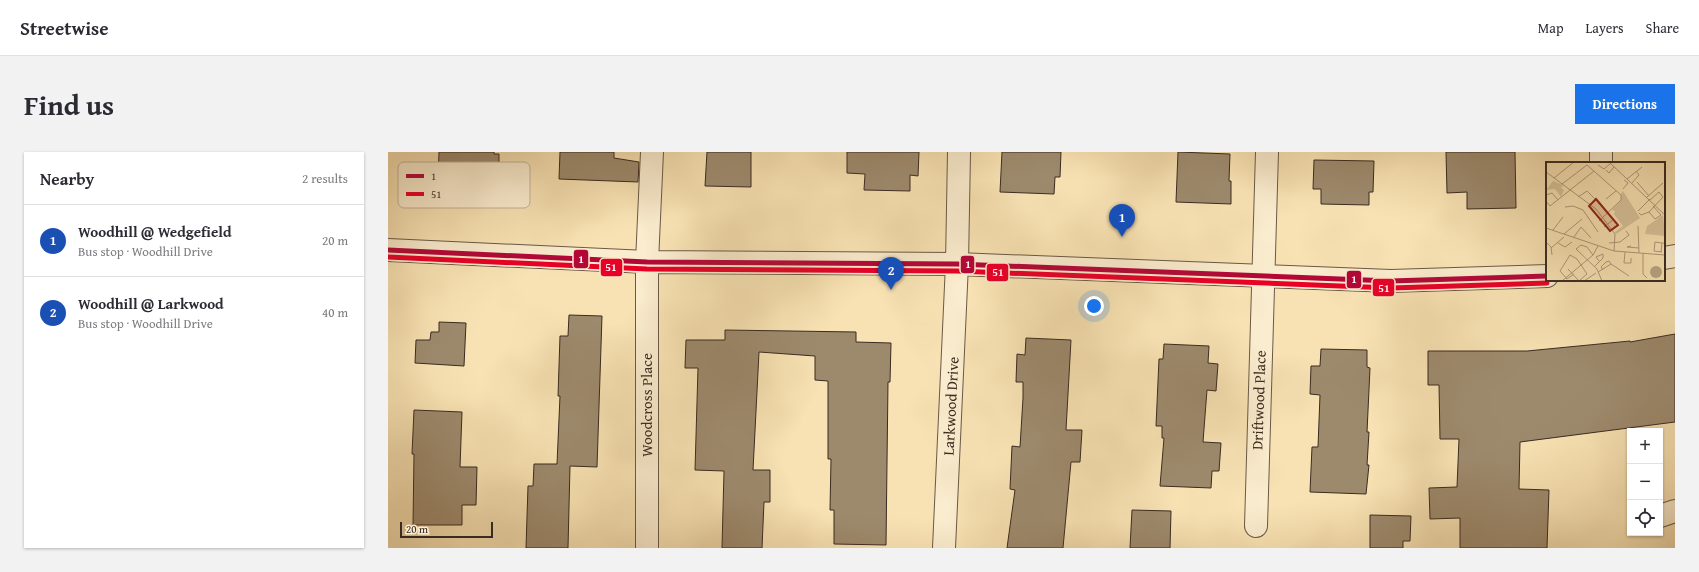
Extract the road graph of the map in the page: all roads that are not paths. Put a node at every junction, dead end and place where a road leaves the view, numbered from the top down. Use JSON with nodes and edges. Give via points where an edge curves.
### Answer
{"nodes":[{"id":1,"x":652,"y":152,"type":"edge"},
{"id":2,"x":959,"y":152,"type":"edge"},
{"id":3,"x":1268,"y":152,"type":"edge"},
{"id":4,"x":388,"y":250,"type":"edge"},
{"id":5,"x":1675,"y":256,"type":"edge"},
{"id":6,"x":1665,"y":258,"type":"edge"},
{"id":7,"x":647,"y":262,"type":"junction"},
{"id":8,"x":957,"y":264,"type":"junction"},
{"id":9,"x":1263,"y":275,"type":"junction"},
{"id":10,"x":1546,"y":276,"type":"edge"},
{"id":11,"x":1675,"y":511,"type":"edge"},
{"id":12,"x":1663,"y":515,"type":"edge"},
{"id":13,"x":1256,"y":526,"type":"dead end"},
{"id":14,"x":647,"y":548,"type":"edge"},
{"id":15,"x":944,"y":548,"type":"edge"}],
"edges":[{"from":1,"to":7,"type":"street","name":"Woodcross Place"},
{"from":2,"to":8,"type":"street","name":"Larkwood Drive"},
{"from":3,"to":9,"type":"street","name":"Driftwood Place"},
{"from":4,"to":7,"type":"street"},
{"from":5,"to":6,"type":"street"},
{"from":7,"to":8,"type":"street"},
{"from":7,"to":14,"type":"street","name":"Woodcross Place"},
{"from":8,"to":9,"type":"street"},
{"from":8,"to":15,"type":"street","name":"Larkwood Drive"},
{"from":9,"to":10,"type":"street","via":[[1391,281]]},
{"from":9,"to":13,"type":"street","name":"Driftwood Place"},
{"from":11,"to":12,"type":"street"}]}
